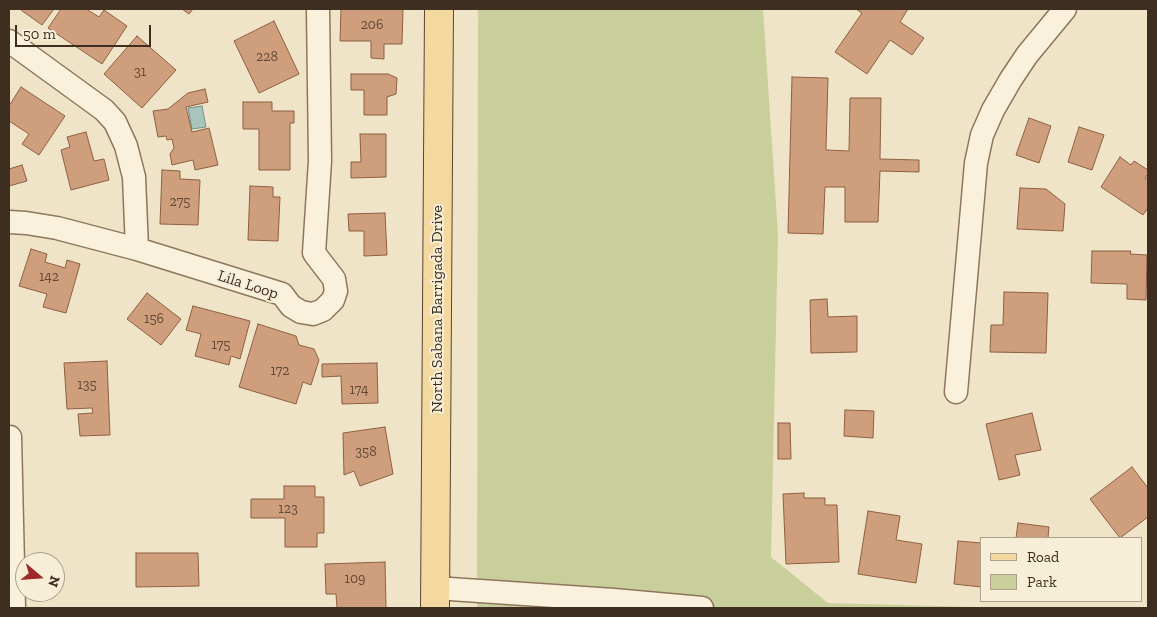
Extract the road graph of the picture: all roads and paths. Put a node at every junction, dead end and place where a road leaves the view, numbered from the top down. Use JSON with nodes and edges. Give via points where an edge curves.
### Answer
{"nodes":[{"id":1,"x":318,"y":9,"type":"edge"},
{"id":2,"x":439,"y":9,"type":"edge"},
{"id":3,"x":1065,"y":9,"type":"edge"},
{"id":4,"x":9,"y":41,"type":"edge"},
{"id":5,"x":9,"y":222,"type":"edge"},
{"id":6,"x":137,"y":249,"type":"junction"},
{"id":7,"x":956,"y":392,"type":"dead end"},
{"id":8,"x":10,"y":437,"type":"edge"},
{"id":9,"x":435,"y":598,"type":"edge"},
{"id":10,"x":14,"y":608,"type":"edge"},
{"id":11,"x":702,"y":608,"type":"edge"}],
"edges":[{"from":1,"to":6,"type":"street","name":"Lila Loop","via":[[320,160],[314,253],[334,279],[336,291],[333,300],[318,313],[301,312],[291,306],[282,294]]},
{"from":2,"to":9,"type":"main road","name":"North Sabana Barrigada Drive"},
{"from":3,"to":7,"type":"street","via":[[1027,54],[993,110],[982,135],[976,163]]},
{"from":4,"to":6,"type":"street","via":[[104,110],[115,122],[126,146],[134,177]]},
{"from":5,"to":6,"type":"street","name":"Lila Loop","via":[[57,228]]},
{"from":8,"to":10,"type":"street"},
{"from":9,"to":11,"type":"street","via":[[614,600]]}]}
